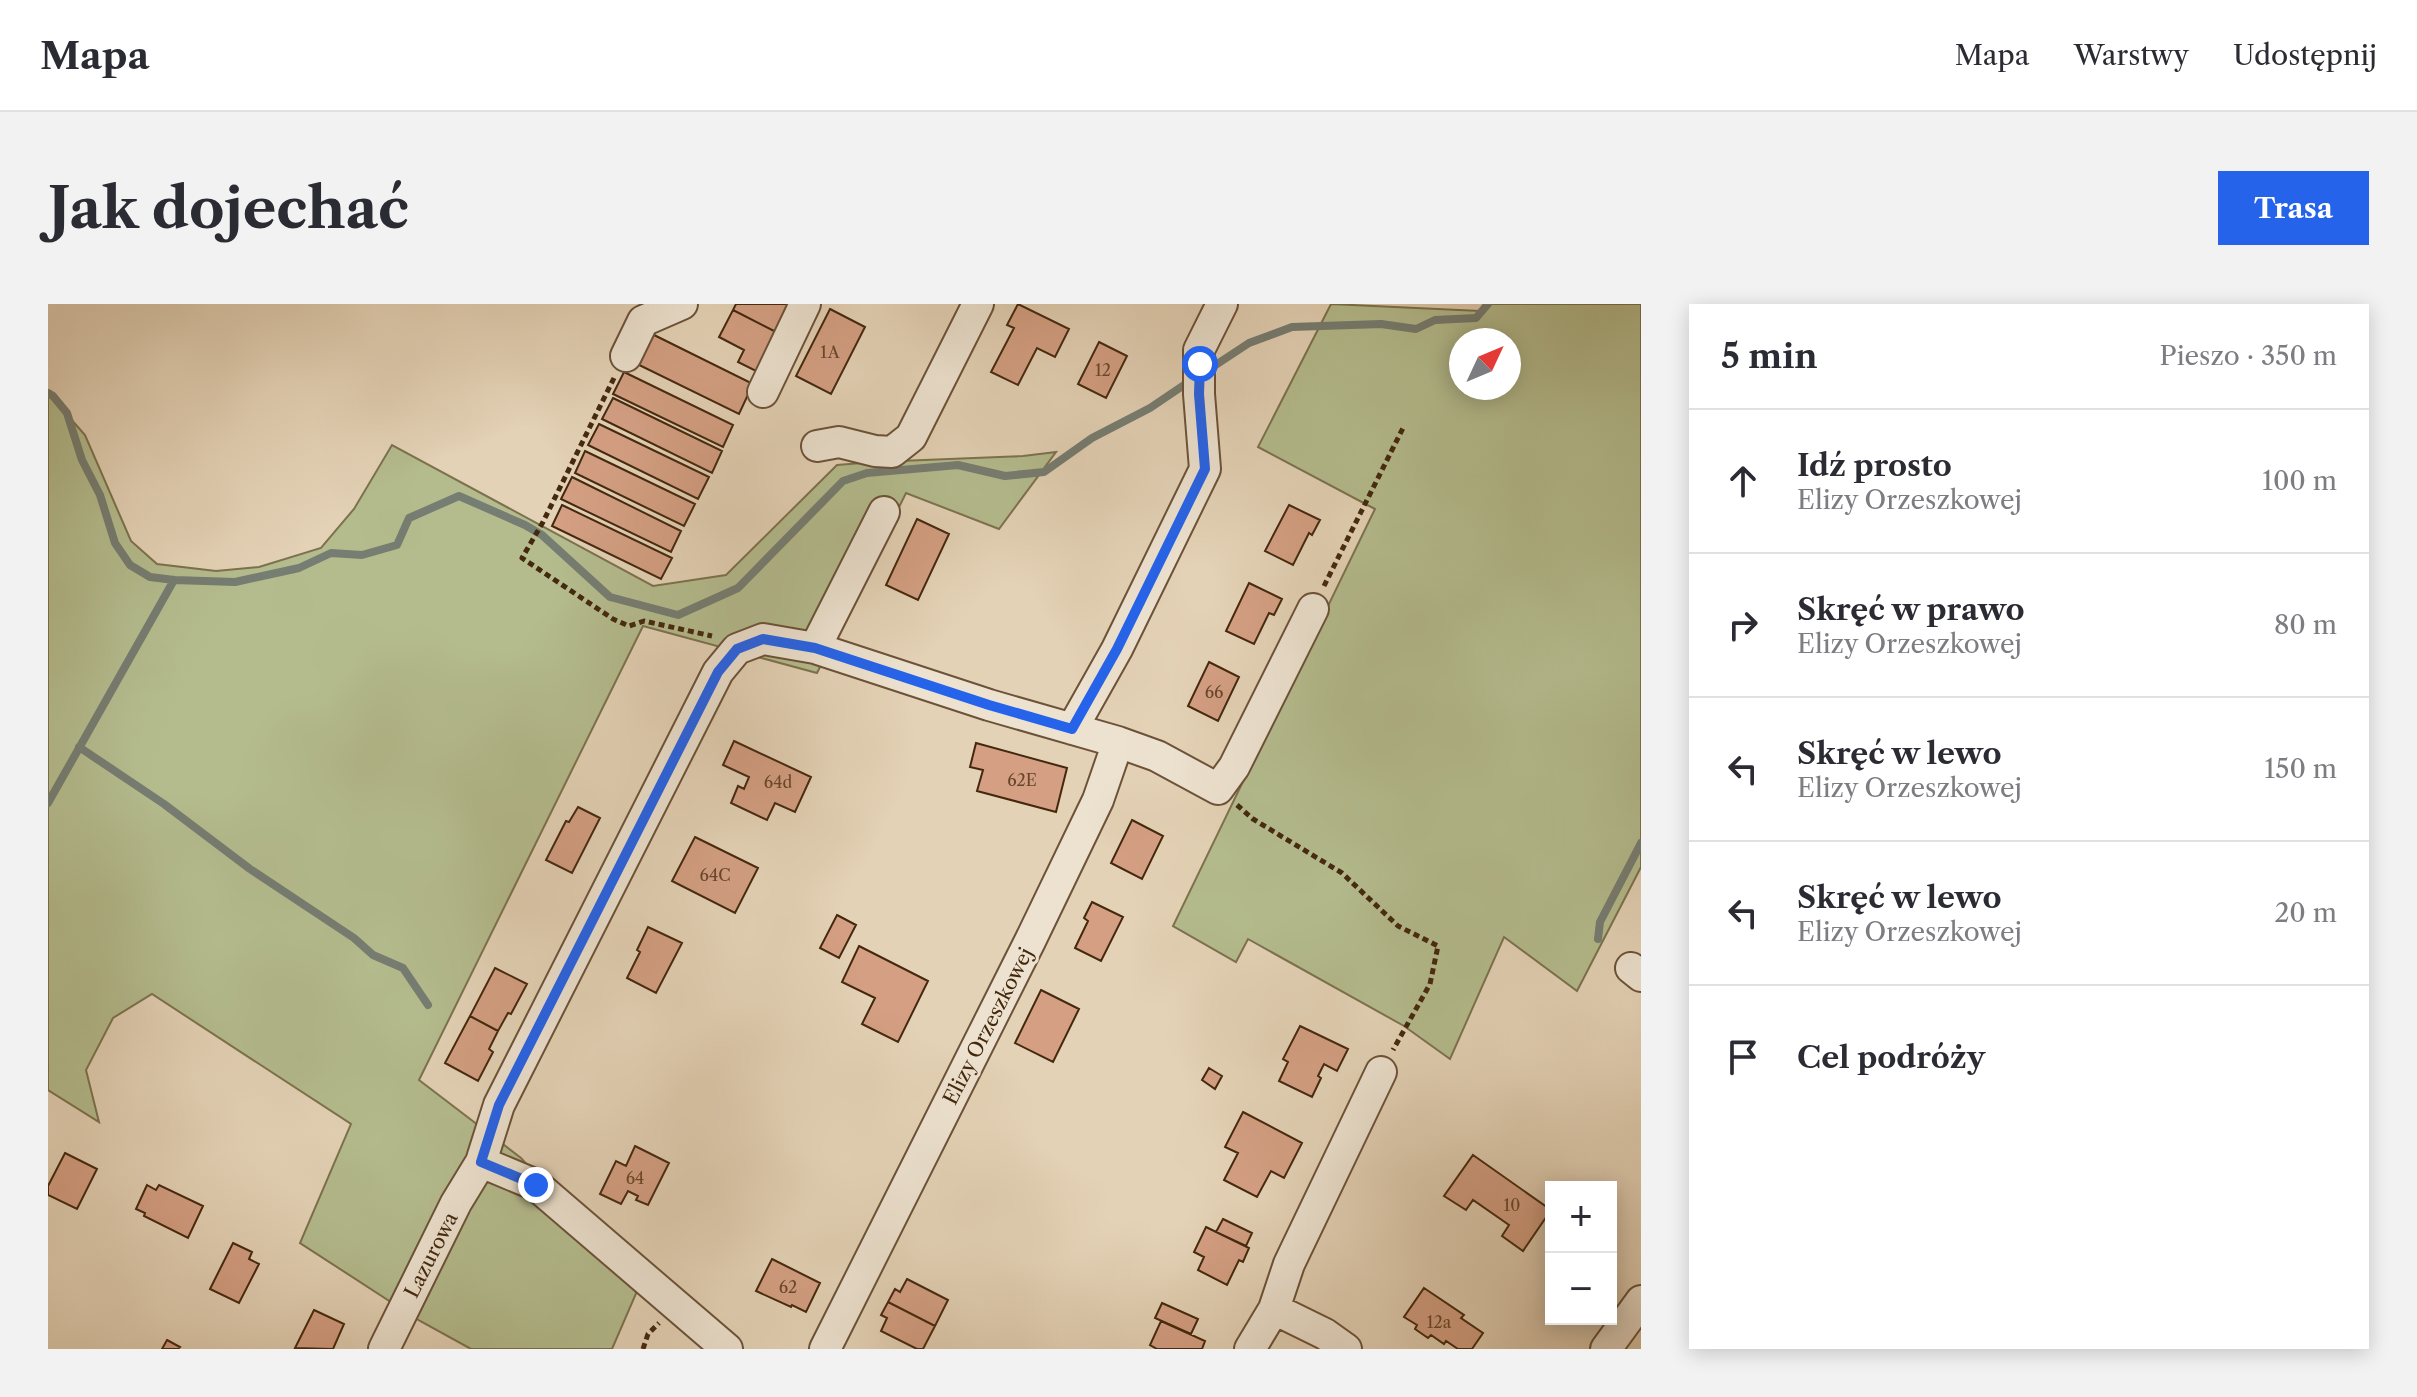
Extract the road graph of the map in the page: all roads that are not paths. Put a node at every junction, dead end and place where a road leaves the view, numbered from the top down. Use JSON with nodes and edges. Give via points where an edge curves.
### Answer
{"nodes":[{"id":1,"x":682,"y":304,"type":"edge"},
{"id":2,"x":805,"y":304,"type":"edge"},
{"id":3,"x":978,"y":304,"type":"edge"},
{"id":4,"x":1222,"y":304,"type":"edge"},
{"id":5,"x":626,"y":356,"type":"road end"},
{"id":6,"x":763,"y":392,"type":"dead end"},
{"id":7,"x":817,"y":446,"type":"dead end"},
{"id":8,"x":884,"y":512,"type":"dead end"},
{"id":9,"x":1313,"y":609,"type":"road end"},
{"id":10,"x":815,"y":648,"type":"junction"},
{"id":11,"x":1072,"y":729,"type":"junction"},
{"id":12,"x":1118,"y":742,"type":"junction"},
{"id":13,"x":1381,"y":1072,"type":"road end"},
{"id":14,"x":481,"y":1162,"type":"junction"},
{"id":15,"x":1641,"y":1301,"type":"edge"},
{"id":16,"x":1274,"y":1309,"type":"junction"},
{"id":17,"x":384,"y":1349,"type":"edge"},
{"id":18,"x":727,"y":1349,"type":"edge"},
{"id":19,"x":825,"y":1349,"type":"edge"},
{"id":20,"x":1250,"y":1349,"type":"edge"},
{"id":21,"x":1346,"y":1349,"type":"edge"},
{"id":22,"x":1606,"y":1349,"type":"edge"}],
"edges":[{"from":1,"to":5,"type":"street","via":[[643,321]]},
{"from":2,"to":6,"type":"street"},
{"from":3,"to":7,"type":"street","via":[[911,437],[892,452],[839,442]]},
{"from":4,"to":11,"type":"street","via":[[1199,350],[1205,469]]},
{"from":8,"to":10,"type":"street"},
{"from":9,"to":12,"type":"street","via":[[1218,789]]},
{"from":10,"to":11,"type":"street"},
{"from":10,"to":14,"type":"street","via":[[763,639],[737,649],[718,672],[499,1105]]},
{"from":11,"to":12,"type":"street"},
{"from":12,"to":19,"type":"street","name":"Elizy Orzeszkowej","via":[[1098,800],[1030,941]]},
{"from":13,"to":16,"type":"street","via":[[1289,1264]]},
{"from":14,"to":17,"type":"street","name":"Lazurowa"},
{"from":14,"to":18,"type":"street","via":[[536,1185]]},
{"from":15,"to":22,"type":"street"},
{"from":16,"to":20,"type":"street"},
{"from":16,"to":21,"type":"street"}]}
